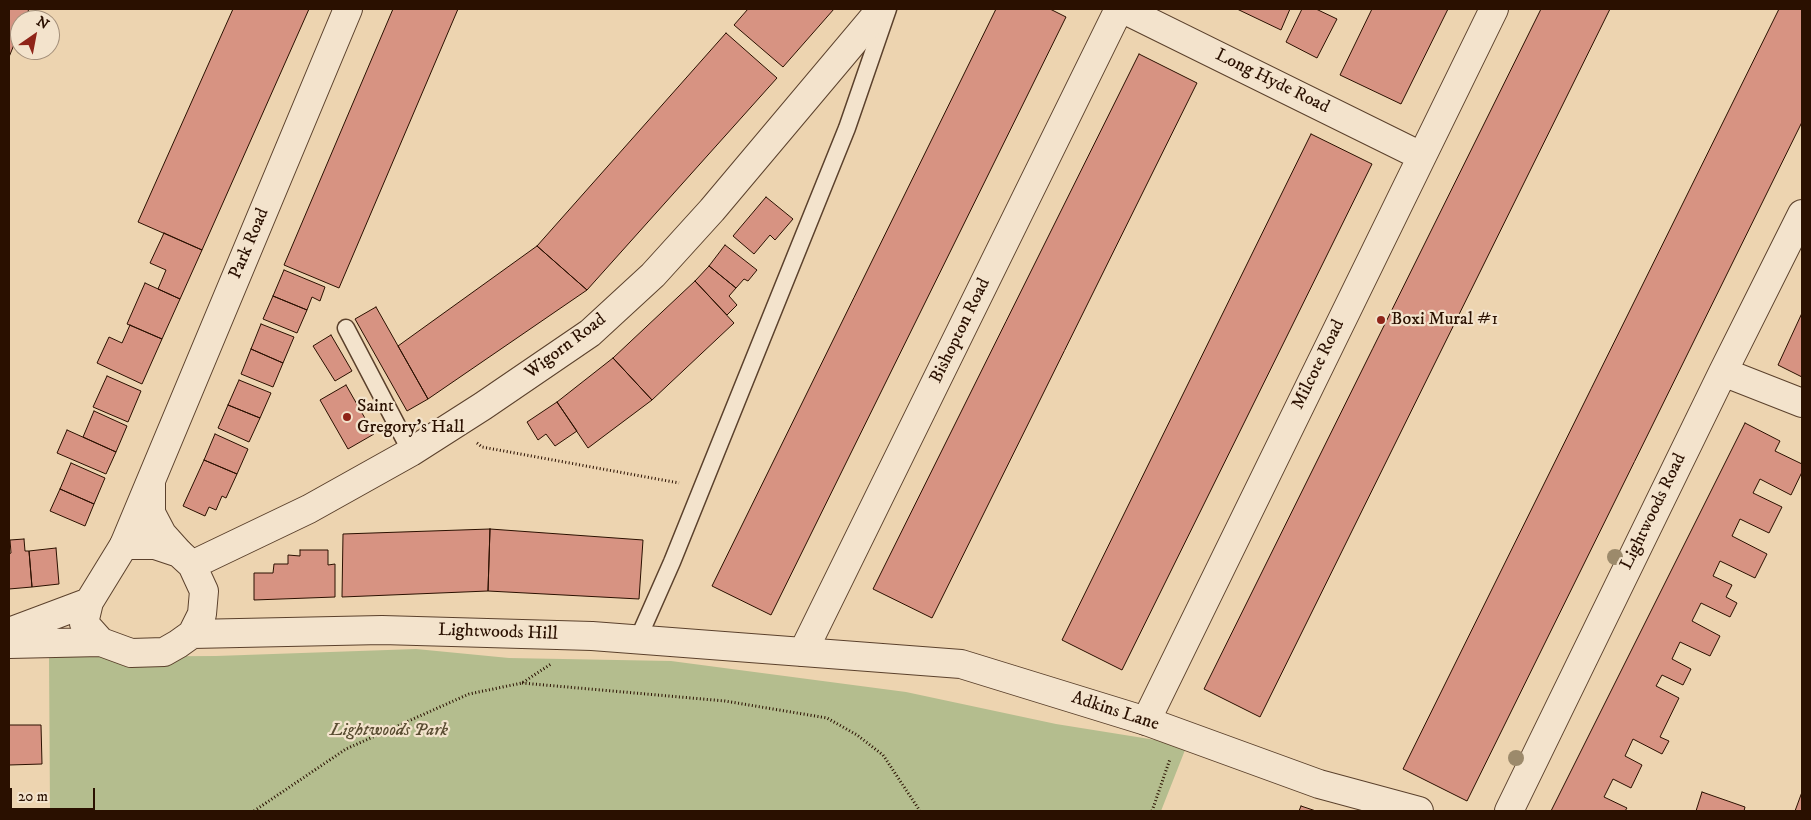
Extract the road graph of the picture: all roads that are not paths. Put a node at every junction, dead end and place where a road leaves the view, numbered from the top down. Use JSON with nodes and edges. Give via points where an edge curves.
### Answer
{"nodes":[{"id":1,"x":348,"y":9,"type":"edge"},
{"id":2,"x":881,"y":9,"type":"edge"},
{"id":3,"x":888,"y":9,"type":"edge"},
{"id":4,"x":1121,"y":9,"type":"edge"},
{"id":5,"x":1494,"y":9,"type":"edge"},
{"id":6,"x":1421,"y":156,"type":"junction"},
{"id":7,"x":1802,"y":214,"type":"edge"},
{"id":8,"x":346,"y":328,"type":"dead end"},
{"id":9,"x":1723,"y":372,"type":"junction"},
{"id":10,"x":1802,"y":402,"type":"edge"},
{"id":11,"x":411,"y":452,"type":"junction"},
{"id":12,"x":151,"y":480,"type":"junction"},
{"id":13,"x":124,"y":545,"type":"junction"},
{"id":14,"x":185,"y":559,"type":"junction"},
{"id":15,"x":89,"y":602,"type":"junction"},
{"id":16,"x":9,"y":632,"type":"edge"},
{"id":17,"x":192,"y":634,"type":"junction"},
{"id":18,"x":638,"y":639,"type":"junction"},
{"id":19,"x":102,"y":642,"type":"junction"},
{"id":20,"x":9,"y":644,"type":"edge"},
{"id":21,"x":804,"y":652,"type":"junction"},
{"id":22,"x":1146,"y":721,"type":"junction"},
{"id":23,"x":1419,"y":811,"type":"edge"},
{"id":24,"x":1509,"y":811,"type":"edge"}],
"edges":[{"from":1,"to":12,"type":"street","name":"Park Road"},
{"from":2,"to":11,"type":"street","name":"Wigorn Road","via":[[712,210],[652,275],[590,334]]},
{"from":3,"to":18,"type":"lane","via":[[847,128]]},
{"from":4,"to":6,"type":"street","name":"Long Hyde Road"},
{"from":4,"to":21,"type":"street","name":"Bishopton Road"},
{"from":5,"to":6,"type":"street","name":"Milcote Road"},
{"from":6,"to":22,"type":"street","name":"Milcote Road"},
{"from":7,"to":9,"type":"street","name":"Lightwoods Road"},
{"from":8,"to":11,"type":"lane"},
{"from":9,"to":10,"type":"street"},
{"from":9,"to":24,"type":"street","name":"Lightwoods Road"},
{"from":11,"to":14,"type":"street","name":"Wigorn Road","via":[[309,509]]},
{"from":12,"to":13,"type":"street","name":"Park Road"},
{"from":12,"to":14,"type":"street","name":"Park Road","via":[[151,514],[162,534]]},
{"from":13,"to":14,"type":"street","via":[[155,545]]},
{"from":13,"to":15,"type":"street"},
{"from":14,"to":17,"type":"street","via":[[204,591],[202,614]]},
{"from":15,"to":16,"type":"street"},
{"from":15,"to":19,"type":"street","via":[[84,623]]},
{"from":17,"to":18,"type":"street","name":"Lightwoods Hill","via":[[382,630]]},
{"from":17,"to":19,"type":"street","via":[[164,652],[131,652]]},
{"from":18,"to":21,"type":"street","name":"Lightwoods Hill"},
{"from":19,"to":20,"type":"street"},
{"from":21,"to":22,"type":"street","name":"Adkins Lane","via":[[961,664]]},
{"from":22,"to":23,"type":"street","name":"Adkins Lane","via":[[1320,784]]}]}
